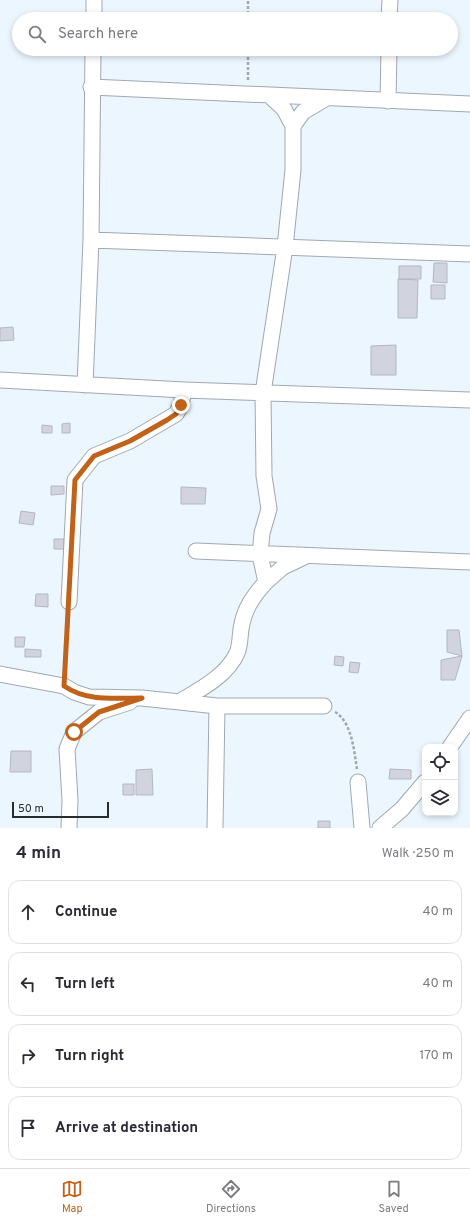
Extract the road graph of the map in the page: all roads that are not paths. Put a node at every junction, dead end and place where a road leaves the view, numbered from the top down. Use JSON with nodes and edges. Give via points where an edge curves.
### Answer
{"nodes":[{"id":1,"x":94,"y":0,"type":"edge"},
{"id":2,"x":390,"y":0,"type":"edge"},
{"id":3,"x":94,"y":12,"type":"edge"},
{"id":4,"x":389,"y":12,"type":"edge"},
{"id":5,"x":93,"y":56,"type":"edge"},
{"id":6,"x":389,"y":56,"type":"edge"},
{"id":7,"x":91,"y":87,"type":"junction"},
{"id":8,"x":270,"y":96,"type":"junction"},
{"id":9,"x":327,"y":98,"type":"junction"},
{"id":10,"x":388,"y":101,"type":"junction"},
{"id":11,"x":470,"y":104,"type":"edge"},
{"id":12,"x":293,"y":126,"type":"junction"},
{"id":13,"x":91,"y":240,"type":"junction"},
{"id":14,"x":285,"y":247,"type":"junction"},
{"id":15,"x":470,"y":254,"type":"edge"},
{"id":16,"x":0,"y":380,"type":"edge"},
{"id":17,"x":84,"y":385,"type":"junction"},
{"id":18,"x":184,"y":390,"type":"junction"},
{"id":19,"x":263,"y":393,"type":"junction"},
{"id":20,"x":470,"y":400,"type":"edge"},
{"id":21,"x":196,"y":551,"type":"dead end"},
{"id":22,"x":260,"y":555,"type":"junction"},
{"id":23,"x":305,"y":556,"type":"junction"},
{"id":24,"x":470,"y":562,"type":"edge"},
{"id":25,"x":266,"y":582,"type":"junction"},
{"id":26,"x":69,"y":602,"type":"road end"},
{"id":27,"x":0,"y":674,"type":"edge"},
{"id":28,"x":142,"y":698,"type":"junction"},
{"id":29,"x":179,"y":702,"type":"junction"},
{"id":30,"x":217,"y":706,"type":"junction"},
{"id":31,"x":324,"y":706,"type":"road end"},
{"id":32,"x":470,"y":718,"type":"edge"},
{"id":33,"x":452,"y":744,"type":"edge"},
{"id":34,"x":358,"y":782,"type":"road end"},
{"id":35,"x":422,"y":786,"type":"edge"},
{"id":36,"x":70,"y":828,"type":"edge"},
{"id":37,"x":215,"y":828,"type":"edge"},
{"id":38,"x":362,"y":828,"type":"edge"},
{"id":39,"x":380,"y":828,"type":"edge"}],
"edges":[{"from":1,"to":3,"type":"street"},
{"from":2,"to":4,"type":"street"},
{"from":5,"to":7,"type":"street"},
{"from":6,"to":10,"type":"street"},
{"from":7,"to":8,"type":"street"},
{"from":7,"to":13,"type":"street"},
{"from":8,"to":9,"type":"street"},
{"from":8,"to":12,"type":"street","via":[[284,109]]},
{"from":9,"to":10,"type":"street"},
{"from":9,"to":12,"type":"street","via":[[303,112]]},
{"from":10,"to":11,"type":"street"},
{"from":12,"to":14,"type":"street","via":[[293,177]]},
{"from":13,"to":14,"type":"street"},
{"from":13,"to":17,"type":"street"},
{"from":14,"to":15,"type":"street"},
{"from":14,"to":19,"type":"street"},
{"from":16,"to":17,"type":"street"},
{"from":17,"to":18,"type":"street"},
{"from":18,"to":19,"type":"street"},
{"from":18,"to":26,"type":"street","via":[[176,414],[130,441],[94,456],[75,480]]},
{"from":19,"to":20,"type":"street"},
{"from":19,"to":22,"type":"street","via":[[264,476],[269,509],[262,533]]},
{"from":21,"to":22,"type":"street"},
{"from":22,"to":23,"type":"street"},
{"from":22,"to":25,"type":"street"},
{"from":23,"to":24,"type":"street"},
{"from":23,"to":25,"type":"street","via":[[283,567]]},
{"from":25,"to":29,"type":"street","via":[[248,604],[238,652],[230,664],[208,683]]},
{"from":27,"to":28,"type":"street","via":[[64,686],[89,697]]},
{"from":28,"to":29,"type":"street"},
{"from":28,"to":36,"type":"street","via":[[99,712],[74,732],[67,749]]},
{"from":29,"to":30,"type":"street"},
{"from":30,"to":31,"type":"street"},
{"from":30,"to":37,"type":"street"},
{"from":32,"to":33,"type":"street"},
{"from":34,"to":38,"type":"street"},
{"from":35,"to":39,"type":"street","via":[[402,809]]}]}
